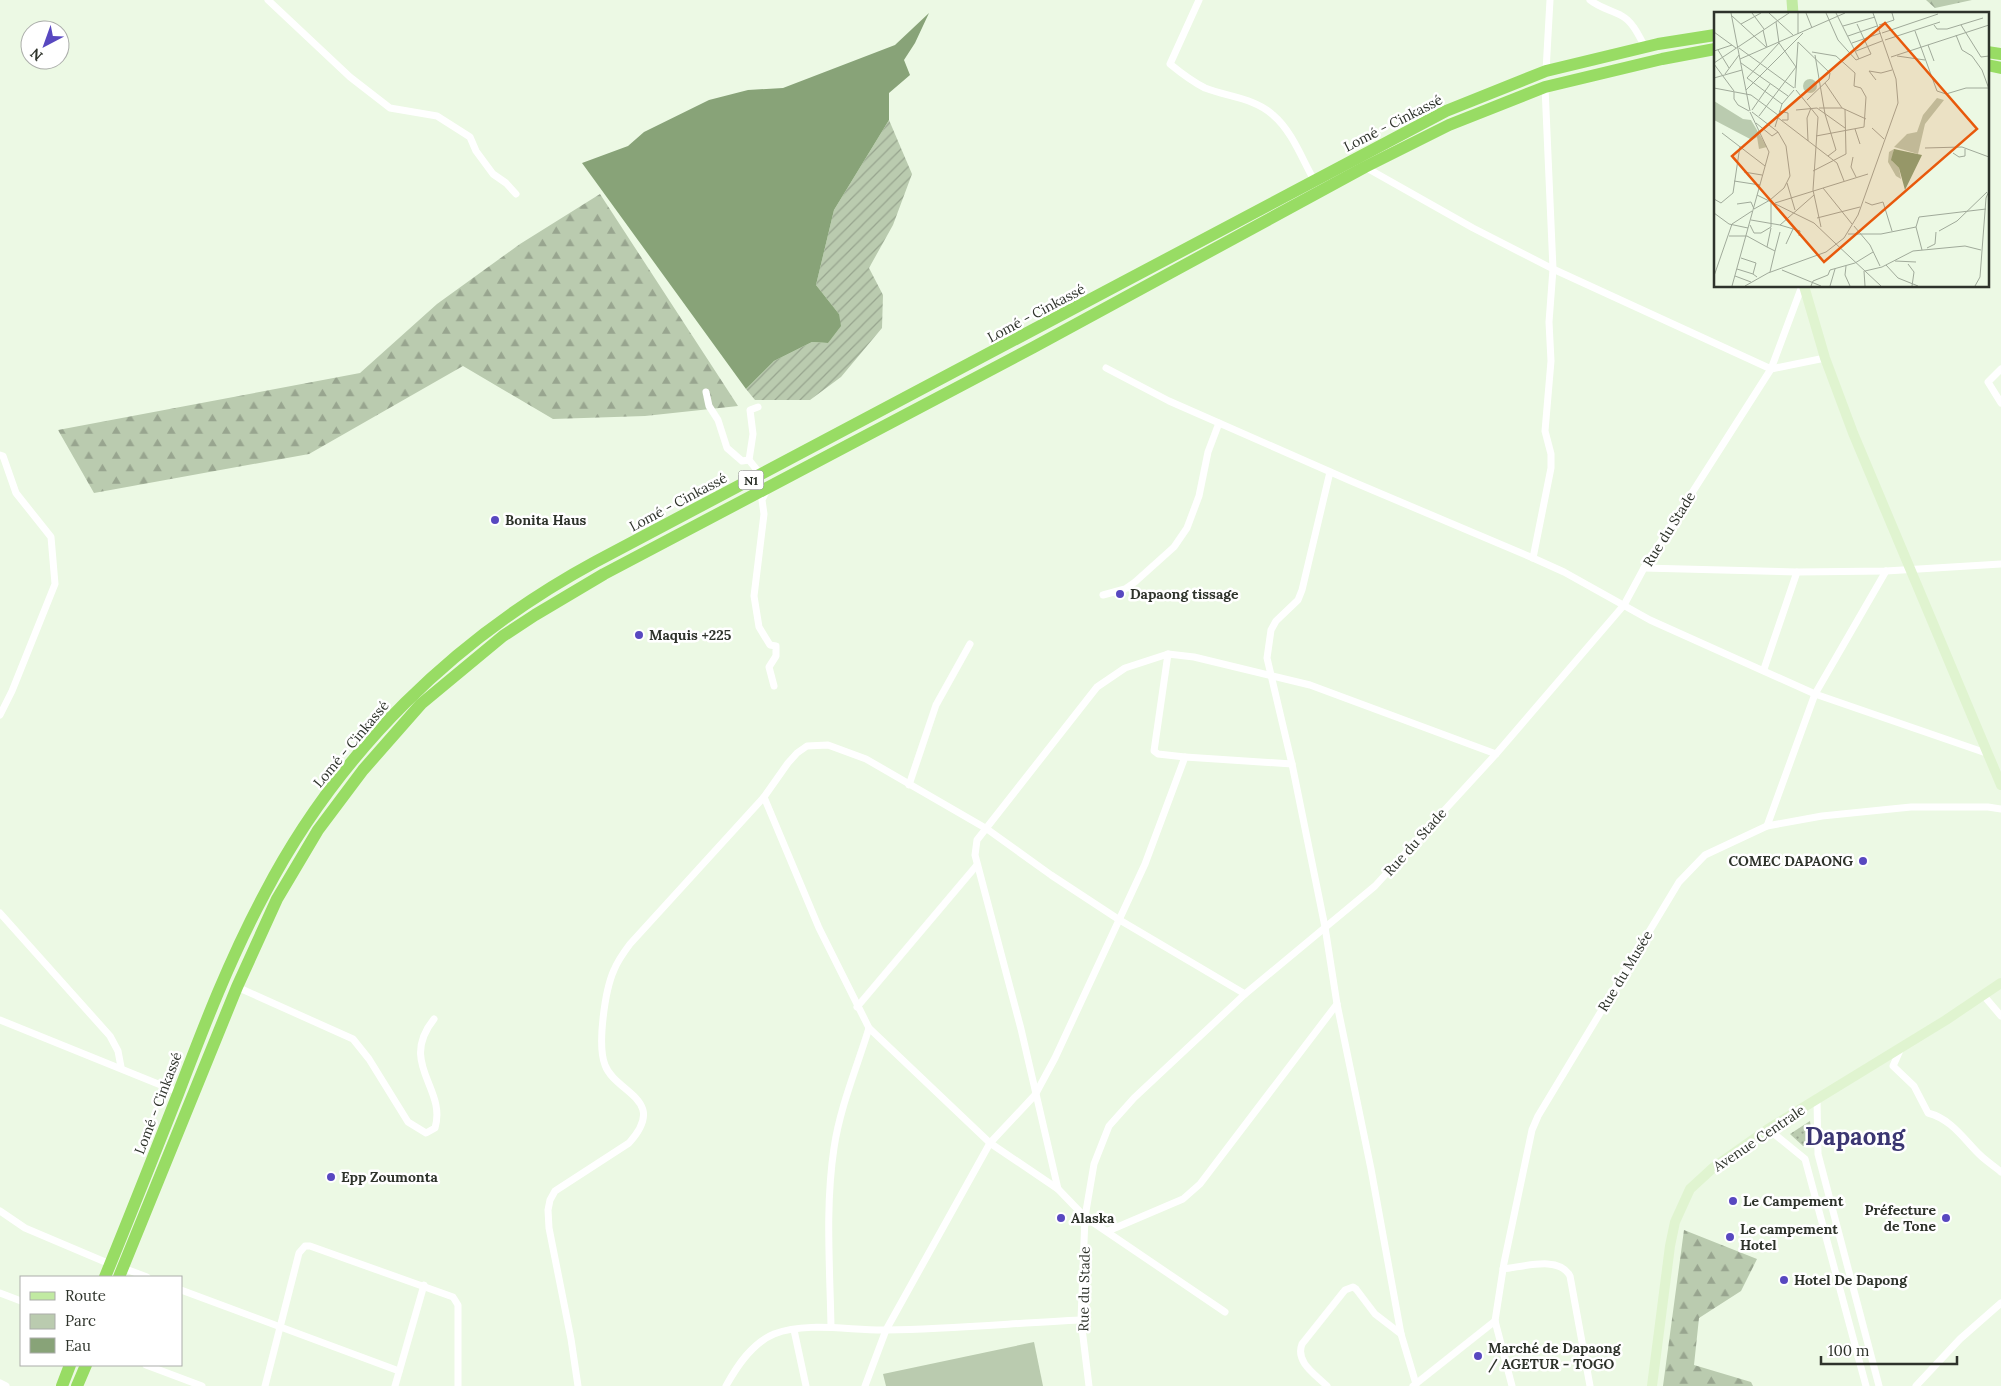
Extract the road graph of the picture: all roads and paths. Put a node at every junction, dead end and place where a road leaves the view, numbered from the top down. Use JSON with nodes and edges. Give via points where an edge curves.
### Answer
{"nodes":[{"id":1,"x":268,"y":0,"type":"edge"},
{"id":2,"x":1199,"y":0,"type":"edge"},
{"id":3,"x":1550,"y":0,"type":"edge"},
{"id":4,"x":1590,"y":0,"type":"edge"},
{"id":5,"x":1714,"y":35,"type":"edge"},
{"id":6,"x":1645,"y":47,"type":"junction"},
{"id":7,"x":1714,"y":49,"type":"edge"},
{"id":8,"x":1988,"y":52,"type":"edge"},
{"id":9,"x":2001,"y":54,"type":"edge"},
{"id":10,"x":1988,"y":65,"type":"edge"},
{"id":11,"x":2001,"y":68,"type":"edge"},
{"id":12,"x":1546,"y":71,"type":"junction"},
{"id":13,"x":1545,"y":87,"type":"junction"},
{"id":14,"x":1361,"y":162,"type":"junction"},
{"id":15,"x":1314,"y":180,"type":"junction"},
{"id":16,"x":516,"y":194,"type":"dead end"},
{"id":17,"x":1553,"y":269,"type":"junction"},
{"id":18,"x":1802,"y":288,"type":"edge"},
{"id":19,"x":1804,"y":288,"type":"edge"},
{"id":20,"x":1824,"y":358,"type":"junction"},
{"id":21,"x":1106,"y":368,"type":"dead end"},
{"id":22,"x":1771,"y":369,"type":"junction"},
{"id":23,"x":2001,"y":369,"type":"edge"},
{"id":24,"x":706,"y":392,"type":"dead end"},
{"id":25,"x":2001,"y":403,"type":"edge"},
{"id":26,"x":758,"y":406,"type":"dead end"},
{"id":27,"x":1219,"y":424,"type":"junction"},
{"id":28,"x":0,"y":455,"type":"edge"},
{"id":29,"x":749,"y":460,"type":"junction"},
{"id":30,"x":1330,"y":472,"type":"junction"},
{"id":31,"x":761,"y":475,"type":"junction"},
{"id":32,"x":768,"y":487,"type":"junction"},
{"id":33,"x":1533,"y":558,"type":"junction"},
{"id":34,"x":2001,"y":564,"type":"edge"},
{"id":35,"x":1644,"y":568,"type":"junction"},
{"id":36,"x":1910,"y":569,"type":"junction"},
{"id":37,"x":1886,"y":571,"type":"junction"},
{"id":38,"x":1797,"y":572,"type":"junction"},
{"id":39,"x":1103,"y":595,"type":"dead end"},
{"id":40,"x":1624,"y":605,"type":"junction"},
{"id":41,"x":970,"y":644,"type":"dead end"},
{"id":42,"x":1168,"y":654,"type":"junction"},
{"id":43,"x":1764,"y":669,"type":"junction"},
{"id":44,"x":1273,"y":676,"type":"junction"},
{"id":45,"x":774,"y":686,"type":"dead end"},
{"id":46,"x":1815,"y":694,"type":"junction"},
{"id":47,"x":411,"y":695,"type":"junction"},
{"id":48,"x":421,"y":704,"type":"junction"},
{"id":49,"x":0,"y":715,"type":"edge"},
{"id":50,"x":1496,"y":754,"type":"junction"},
{"id":51,"x":1989,"y":754,"type":"junction"},
{"id":52,"x":1185,"y":757,"type":"junction"},
{"id":53,"x":1292,"y":764,"type":"junction"},
{"id":54,"x":909,"y":785,"type":"junction"},
{"id":55,"x":2001,"y":785,"type":"edge"},
{"id":56,"x":764,"y":797,"type":"junction"},
{"id":57,"x":2001,"y":809,"type":"edge"},
{"id":58,"x":1767,"y":826,"type":"junction"},
{"id":59,"x":986,"y":829,"type":"junction"},
{"id":60,"x":977,"y":865,"type":"junction"},
{"id":61,"x":0,"y":913,"type":"edge"},
{"id":62,"x":1118,"y":919,"type":"junction"},
{"id":63,"x":1325,"y":928,"type":"junction"},
{"id":64,"x":2001,"y":983,"type":"edge"},
{"id":65,"x":237,"y":987,"type":"junction"},
{"id":66,"x":1245,"y":994,"type":"junction"},
{"id":67,"x":1984,"y":996,"type":"junction"},
{"id":68,"x":1337,"y":1004,"type":"junction"},
{"id":69,"x":857,"y":1006,"type":"junction"},
{"id":70,"x":2001,"y":1016,"type":"edge"},
{"id":71,"x":434,"y":1019,"type":"dead end"},
{"id":72,"x":0,"y":1020,"type":"edge"},
{"id":73,"x":869,"y":1028,"type":"junction"},
{"id":74,"x":1902,"y":1045,"type":"junction"},
{"id":75,"x":121,"y":1067,"type":"junction"},
{"id":76,"x":178,"y":1092,"type":"junction"},
{"id":77,"x":1035,"y":1095,"type":"junction"},
{"id":78,"x":1817,"y":1099,"type":"junction"},
{"id":79,"x":1768,"y":1129,"type":"junction"},
{"id":80,"x":990,"y":1143,"type":"junction"},
{"id":81,"x":151,"y":1163,"type":"junction"},
{"id":82,"x":163,"y":1168,"type":"junction"},
{"id":83,"x":2001,"y":1172,"type":"edge"},
{"id":84,"x":1058,"y":1189,"type":"junction"},
{"id":85,"x":0,"y":1211,"type":"edge"},
{"id":86,"x":1086,"y":1217,"type":"junction"},
{"id":87,"x":1108,"y":1231,"type":"junction"},
{"id":88,"x":110,"y":1264,"type":"junction"},
{"id":89,"x":1503,"y":1269,"type":"junction"},
{"id":90,"x":121,"y":1273,"type":"edge"},
{"id":91,"x":105,"y":1276,"type":"edge"},
{"id":92,"x":140,"y":1276,"type":"edge"},
{"id":93,"x":424,"y":1285,"type":"junction"},
{"id":94,"x":182,"y":1290,"type":"edge"},
{"id":95,"x":0,"y":1293,"type":"edge"},
{"id":96,"x":20,"y":1301,"type":"edge"},
{"id":97,"x":2001,"y":1303,"type":"edge"},
{"id":98,"x":1225,"y":1312,"type":"dead end"},
{"id":99,"x":1081,"y":1320,"type":"junction"},
{"id":100,"x":1495,"y":1321,"type":"junction"},
{"id":101,"x":279,"y":1326,"type":"junction"},
{"id":102,"x":831,"y":1328,"type":"junction"},
{"id":103,"x":794,"y":1330,"type":"junction"},
{"id":104,"x":886,"y":1330,"type":"junction"},
{"id":105,"x":1402,"y":1334,"type":"junction"},
{"id":106,"x":1872,"y":1360,"type":"junction"},
{"id":107,"x":1860,"y":1363,"type":"junction"},
{"id":108,"x":70,"y":1366,"type":"edge"},
{"id":109,"x":86,"y":1366,"type":"edge"},
{"id":110,"x":149,"y":1366,"type":"edge"},
{"id":111,"x":399,"y":1371,"type":"junction"},
{"id":112,"x":0,"y":1383,"type":"edge"},
{"id":113,"x":1415,"y":1385,"type":"edge"},
{"id":114,"x":6,"y":1386,"type":"edge"},
{"id":115,"x":62,"y":1386,"type":"edge"},
{"id":116,"x":78,"y":1386,"type":"edge"},
{"id":117,"x":202,"y":1386,"type":"edge"},
{"id":118,"x":265,"y":1386,"type":"edge"},
{"id":119,"x":395,"y":1386,"type":"edge"},
{"id":120,"x":458,"y":1386,"type":"edge"},
{"id":121,"x":578,"y":1386,"type":"edge"},
{"id":122,"x":726,"y":1386,"type":"edge"},
{"id":123,"x":806,"y":1386,"type":"edge"},
{"id":124,"x":865,"y":1386,"type":"edge"},
{"id":125,"x":1089,"y":1386,"type":"edge"},
{"id":126,"x":1327,"y":1386,"type":"edge"},
{"id":127,"x":1512,"y":1386,"type":"edge"},
{"id":128,"x":1590,"y":1386,"type":"edge"},
{"id":129,"x":1652,"y":1386,"type":"edge"},
{"id":130,"x":1866,"y":1386,"type":"edge"},
{"id":131,"x":1879,"y":1386,"type":"edge"},
{"id":132,"x":1916,"y":1386,"type":"edge"}],
"edges":[{"from":1,"to":16,"type":"street","via":[[350,76],[390,108],[437,116],[470,137],[476,152],[493,174]]},
{"from":2,"to":15,"type":"street","via":[[1170,64],[1204,87],[1256,103],[1274,115],[1285,127]]},
{"from":3,"to":12,"type":"street"},
{"from":4,"to":6,"type":"street","via":[[1623,16]]},
{"from":5,"to":6,"type":"highway","name":"Lomé - Cinkassé","number":"N1"},
{"from":6,"to":12,"type":"highway","name":"Lomé - Cinkassé","number":"N1"},
{"from":7,"to":13,"type":"highway","name":"Lomé - Cinkassé","number":"N1"},
{"from":8,"to":9,"type":"highway"},
{"from":10,"to":11,"type":"highway"},
{"from":12,"to":14,"type":"highway","name":"Lomé - Cinkassé","number":"N1","via":[[1446,111]]},
{"from":13,"to":14,"type":"highway","name":"Lomé - Cinkassé","number":"N1"},
{"from":13,"to":17,"type":"street"},
{"from":14,"to":15,"type":"highway","name":"Lomé - Cinkassé","number":"N1"},
{"from":14,"to":17,"type":"street","via":[[1474,228]]},
{"from":14,"to":32,"type":"highway","name":"Lomé - Cinkassé","number":"N1","via":[[1034,347]]},
{"from":15,"to":31,"type":"highway","name":"Lomé - Cinkassé","number":"N1"},
{"from":17,"to":22,"type":"street"},
{"from":17,"to":33,"type":"street","via":[[1549,322],[1551,361],[1545,431],[1551,468]]},
{"from":18,"to":22,"type":"street","name":"Rue du Stade"},
{"from":19,"to":20,"type":"main road"},
{"from":20,"to":22,"type":"street"},
{"from":20,"to":36,"type":"main road"},
{"from":21,"to":27,"type":"street","via":[[1148,392]]},
{"from":22,"to":35,"type":"street","name":"Rue du Stade"},
{"from":23,"to":25,"type":"street","via":[[1988,382]]},
{"from":24,"to":29,"type":"street","via":[[727,448],[742,461]]},
{"from":26,"to":29,"type":"street","via":[[750,410],[753,434]]},
{"from":27,"to":30,"type":"street"},
{"from":27,"to":39,"type":"street","via":[[1187,528],[1174,547],[1135,582],[1125,589]]},
{"from":28,"to":49,"type":"street","via":[[16,493],[51,537],[55,584]]},
{"from":29,"to":31,"type":"street"},
{"from":30,"to":33,"type":"street"},
{"from":30,"to":44,"type":"street","via":[[1302,590],[1298,600],[1270,630],[1267,658]]},
{"from":31,"to":47,"type":"highway","name":"Lomé - Cinkassé","number":"N1","via":[[561,581],[496,624]]},
{"from":32,"to":45,"type":"street","via":[[762,500],[764,514],[754,596],[759,627],[770,646],[776,646],[776,656],[769,667]]},
{"from":32,"to":48,"type":"highway","name":"Lomé - Cinkassé","number":"N1","via":[[597,578],[535,615],[496,642]]},
{"from":33,"to":40,"type":"street"},
{"from":34,"to":36,"type":"street"},
{"from":35,"to":38,"type":"street"},
{"from":35,"to":40,"type":"street","name":"Rue du Stade"},
{"from":36,"to":37,"type":"street"},
{"from":36,"to":51,"type":"main road"},
{"from":37,"to":38,"type":"street"},
{"from":37,"to":46,"type":"street"},
{"from":38,"to":43,"type":"street"},
{"from":40,"to":43,"type":"street","via":[[1679,634]]},
{"from":40,"to":50,"type":"street","name":"Rue du Stade"},
{"from":41,"to":54,"type":"street","via":[[936,705]]},
{"from":42,"to":44,"type":"street"},
{"from":42,"to":52,"type":"street","via":[[1154,747],[1158,754]]},
{"from":42,"to":59,"type":"street","via":[[1120,671],[1097,687]]},
{"from":43,"to":46,"type":"street"},
{"from":44,"to":50,"type":"street","via":[[1310,685]]},
{"from":44,"to":53,"type":"street"},
{"from":46,"to":51,"type":"street"},
{"from":46,"to":58,"type":"street"},
{"from":47,"to":48,"type":"highway"},
{"from":47,"to":76,"type":"highway","name":"Lomé - Cinkassé","number":"N1","via":[[352,762],[285,857],[222,980]]},
{"from":48,"to":65,"type":"highway","name":"Lomé - Cinkassé","number":"N1","via":[[363,770],[318,830],[277,899]]},
{"from":50,"to":63,"type":"street","name":"Rue du Stade","via":[[1375,886]]},
{"from":51,"to":55,"type":"main road"},
{"from":52,"to":53,"type":"street"},
{"from":52,"to":62,"type":"street","via":[[1145,864]]},
{"from":53,"to":63,"type":"street"},
{"from":54,"to":56,"type":"street","via":[[866,759],[843,749],[816,744],[797,753]]},
{"from":54,"to":59,"type":"street"},
{"from":56,"to":69,"type":"street","via":[[819,928]]},
{"from":56,"to":121,"type":"street","via":[[630,944],[613,971],[602,1053],[610,1074],[631,1091],[638,1102],[643,1121],[629,1143],[555,1191],[548,1210]]},
{"from":57,"to":58,"type":"street","name":"Rue du Musée","via":[[1911,807]]},
{"from":58,"to":89,"type":"street","name":"Rue du Musée","via":[[1705,855],[1679,882],[1538,1116],[1527,1148]]},
{"from":59,"to":60,"type":"street","via":[[975,846]]},
{"from":59,"to":62,"type":"street"},
{"from":60,"to":69,"type":"street"},
{"from":60,"to":77,"type":"street"},
{"from":61,"to":75,"type":"street","via":[[104,1028],[114,1043]]},
{"from":62,"to":66,"type":"street"},
{"from":62,"to":77,"type":"street"},
{"from":63,"to":66,"type":"street","name":"Rue du Stade"},
{"from":63,"to":68,"type":"street"},
{"from":64,"to":67,"type":"main road","name":"Avenue Centrale"},
{"from":65,"to":71,"type":"street","via":[[353,1039],[363,1049],[408,1122],[426,1133],[435,1128],[437,1116],[420,1051],[426,1030]]},
{"from":65,"to":82,"type":"highway","name":"Lomé - Cinkassé","number":"N1"},
{"from":66,"to":86,"type":"street","name":"Rue du Stade","via":[[1134,1098],[1109,1126],[1094,1164]]},
{"from":67,"to":70,"type":"street"},
{"from":67,"to":74,"type":"main road","name":"Avenue Centrale"},
{"from":68,"to":87,"type":"street","via":[[1195,1189],[1175,1203]]},
{"from":68,"to":105,"type":"street"},
{"from":69,"to":73,"type":"street"},
{"from":72,"to":75,"type":"street"},
{"from":73,"to":80,"type":"street"},
{"from":73,"to":102,"type":"street","via":[[838,1128],[832,1166],[829,1223]]},
{"from":74,"to":78,"type":"main road","name":"Avenue Centrale"},
{"from":74,"to":83,"type":"street","via":[[1893,1066],[1914,1086],[1928,1113],[1939,1116],[1957,1130]]},
{"from":75,"to":76,"type":"street"},
{"from":76,"to":81,"type":"highway","name":"Lomé - Cinkassé","number":"N1"},
{"from":77,"to":80,"type":"street"},
{"from":77,"to":84,"type":"street"},
{"from":78,"to":79,"type":"main road","name":"Avenue Centrale"},
{"from":78,"to":106,"type":"street","via":[[1818,1154]]},
{"from":79,"to":107,"type":"street","via":[[1805,1159]]},
{"from":79,"to":129,"type":"main road","name":"Avenue Centrale","via":[[1714,1167],[1690,1189],[1683,1201],[1670,1246]]},
{"from":80,"to":84,"type":"street"},
{"from":80,"to":104,"type":"street"},
{"from":81,"to":82,"type":"highway"},
{"from":81,"to":88,"type":"highway","name":"Lomé - Cinkassé","number":"N1"},
{"from":82,"to":90,"type":"highway","name":"Lomé - Cinkassé","number":"N1"},
{"from":84,"to":86,"type":"street"},
{"from":85,"to":88,"type":"street","via":[[25,1228]]},
{"from":86,"to":87,"type":"street"},
{"from":86,"to":99,"type":"street","name":"Rue du Stade"},
{"from":87,"to":98,"type":"street"},
{"from":88,"to":91,"type":"highway","name":"Lomé - Cinkassé","number":"N1"},
{"from":89,"to":100,"type":"street","name":"Rue du Musée"},
{"from":89,"to":128,"type":"street","via":[[1554,1264],[1567,1270]]},
{"from":90,"to":92,"type":"street"},
{"from":93,"to":101,"type":"street","via":[[305,1246],[299,1253]]},
{"from":93,"to":111,"type":"street"},
{"from":93,"to":120,"type":"street","via":[[450,1294],[456,1300]]},
{"from":94,"to":101,"type":"street"},
{"from":95,"to":96,"type":"street"},
{"from":97,"to":132,"type":"street","via":[[1960,1339]]},
{"from":99,"to":104,"type":"street"},
{"from":99,"to":125,"type":"street","name":"Rue du Stade"},
{"from":100,"to":113,"type":"street"},
{"from":100,"to":127,"type":"street","name":"Rue du Musée"},
{"from":101,"to":111,"type":"street"},
{"from":101,"to":118,"type":"street"},
{"from":102,"to":103,"type":"street"},
{"from":102,"to":104,"type":"street"},
{"from":103,"to":122,"type":"street","via":[[762,1341],[738,1366]]},
{"from":103,"to":123,"type":"street"},
{"from":104,"to":124,"type":"street"},
{"from":105,"to":113,"type":"street"},
{"from":105,"to":126,"type":"street","via":[[1375,1314],[1356,1289],[1345,1290],[1299,1351],[1302,1361]]},
{"from":106,"to":107,"type":"street"},
{"from":106,"to":131,"type":"street"},
{"from":107,"to":130,"type":"street"},
{"from":108,"to":115,"type":"highway"},
{"from":109,"to":116,"type":"highway"},
{"from":110,"to":117,"type":"street"},
{"from":111,"to":119,"type":"street"},
{"from":112,"to":114,"type":"street"}]}
